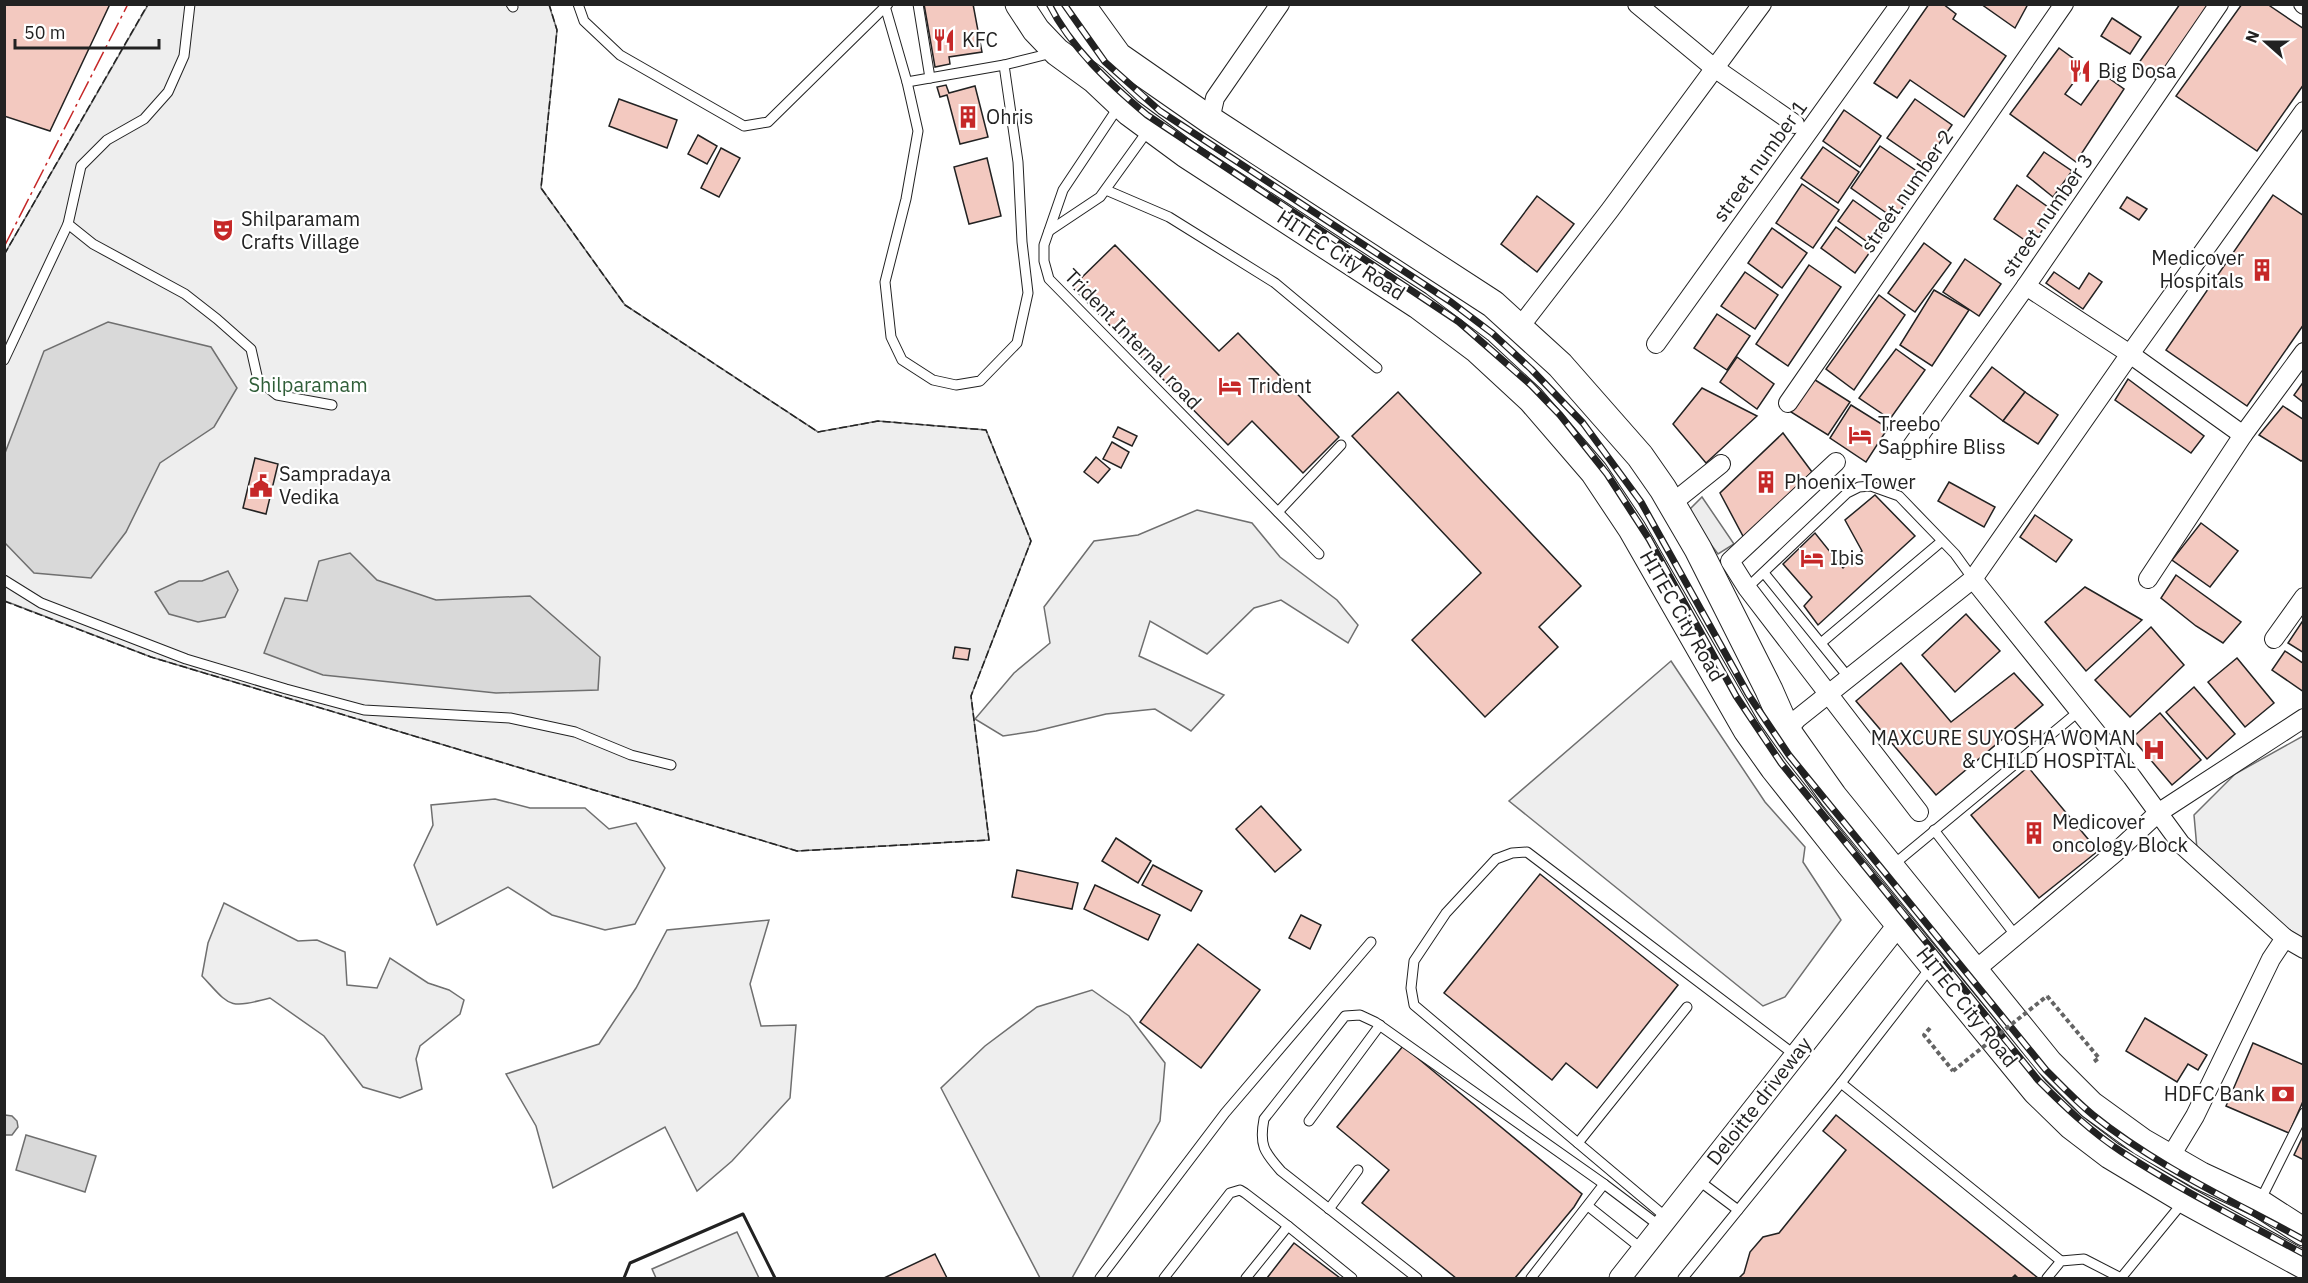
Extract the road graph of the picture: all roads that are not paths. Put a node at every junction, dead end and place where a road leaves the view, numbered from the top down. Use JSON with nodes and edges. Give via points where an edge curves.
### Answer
{"nodes":[{"id":1,"x":190,"y":4,"type":"edge"},
{"id":2,"x":578,"y":4,"type":"edge"},
{"id":3,"x":918,"y":4,"type":"edge"},
{"id":4,"x":1019,"y":4,"type":"edge"},
{"id":5,"x":1039,"y":4,"type":"edge"},
{"id":6,"x":1073,"y":4,"type":"edge"},
{"id":7,"x":1083,"y":4,"type":"edge"},
{"id":8,"x":1280,"y":4,"type":"edge"},
{"id":9,"x":1637,"y":4,"type":"edge"},
{"id":10,"x":1762,"y":4,"type":"edge"},
{"id":11,"x":1900,"y":4,"type":"edge"},
{"id":12,"x":2064,"y":4,"type":"edge"},
{"id":13,"x":2219,"y":4,"type":"edge"},
{"id":14,"x":886,"y":5,"type":"edge"},
{"id":15,"x":1057,"y":52,"type":"junction"},
{"id":16,"x":1118,"y":56,"type":"junction"},
{"id":17,"x":1004,"y":65,"type":"junction"},
{"id":18,"x":1713,"y":67,"type":"junction"},
{"id":19,"x":930,"y":78,"type":"junction"},
{"id":20,"x":1094,"y":79,"type":"junction"},
{"id":21,"x":907,"y":82,"type":"junction"},
{"id":22,"x":1120,"y":105,"type":"junction"},
{"id":23,"x":2304,"y":111,"type":"edge"},
{"id":24,"x":1210,"y":120,"type":"junction"},
{"id":25,"x":1795,"y":124,"type":"dead end"},
{"id":26,"x":1150,"y":128,"type":"junction"},
{"id":27,"x":1106,"y":190,"type":"junction"},
{"id":28,"x":68,"y":224,"type":"junction"},
{"id":29,"x":1049,"y":231,"type":"junction"},
{"id":30,"x":2026,"y":286,"type":"junction"},
{"id":31,"x":1521,"y":331,"type":"junction"},
{"id":32,"x":1656,"y":344,"type":"dead end"},
{"id":33,"x":2304,"y":352,"type":"edge"},
{"id":34,"x":2130,"y":354,"type":"junction"},
{"id":35,"x":4,"y":360,"type":"edge"},
{"id":36,"x":1377,"y":368,"type":"dead end"},
{"id":37,"x":1788,"y":404,"type":"dead end"},
{"id":38,"x":332,"y":405,"type":"dead end"},
{"id":39,"x":2243,"y":435,"type":"junction"},
{"id":40,"x":1341,"y":445,"type":"dead end"},
{"id":41,"x":1909,"y":450,"type":"dead end"},
{"id":42,"x":1830,"y":463,"type":"dead end"},
{"id":43,"x":1721,"y":464,"type":"dead end"},
{"id":44,"x":1671,"y":504,"type":"junction"},
{"id":45,"x":1278,"y":512,"type":"junction"},
{"id":46,"x":1942,"y":541,"type":"junction"},
{"id":47,"x":1319,"y":554,"type":"dead end"},
{"id":48,"x":1764,"y":573,"type":"junction"},
{"id":49,"x":1973,"y":579,"type":"junction"},
{"id":50,"x":2148,"y":579,"type":"dead end"},
{"id":51,"x":4,"y":580,"type":"edge"},
{"id":52,"x":1748,"y":588,"type":"junction"},
{"id":53,"x":2304,"y":597,"type":"edge"},
{"id":54,"x":2274,"y":639,"type":"dead end"},
{"id":55,"x":1821,"y":643,"type":"junction"},
{"id":56,"x":1849,"y":678,"type":"junction"},
{"id":57,"x":1829,"y":694,"type":"junction"},
{"id":58,"x":2078,"y":712,"type":"junction"},
{"id":59,"x":2304,"y":718,"type":"edge"},
{"id":60,"x":1787,"y":731,"type":"junction"},
{"id":61,"x":670,"y":765,"type":"dead end"},
{"id":62,"x":1919,"y":812,"type":"dead end"},
{"id":63,"x":2158,"y":813,"type":"junction"},
{"id":64,"x":1934,"y":830,"type":"junction"},
{"id":65,"x":1890,"y":867,"type":"junction"},
{"id":66,"x":1899,"y":924,"type":"junction"},
{"id":67,"x":2016,"y":936,"type":"junction"},
{"id":68,"x":2284,"y":938,"type":"junction"},
{"id":69,"x":1371,"y":942,"type":"dead end"},
{"id":70,"x":2304,"y":949,"type":"edge"},
{"id":71,"x":1932,"y":965,"type":"junction"},
{"id":72,"x":1974,"y":971,"type":"junction"},
{"id":73,"x":1687,"y":1007,"type":"dead end"},
{"id":74,"x":1380,"y":1025,"type":"junction"},
{"id":75,"x":1795,"y":1055,"type":"junction"},
{"id":76,"x":1841,"y":1083,"type":"junction"},
{"id":77,"x":2304,"y":1113,"type":"edge"},
{"id":78,"x":1309,"y":1122,"type":"dead end"},
{"id":79,"x":1578,"y":1143,"type":"junction"},
{"id":80,"x":2169,"y":1159,"type":"junction"},
{"id":81,"x":1358,"y":1170,"type":"dead end"},
{"id":82,"x":1698,"y":1180,"type":"junction"},
{"id":83,"x":1604,"y":1184,"type":"junction"},
{"id":84,"x":2193,"y":1188,"type":"junction"},
{"id":85,"x":2259,"y":1203,"type":"junction"},
{"id":86,"x":1588,"y":1206,"type":"junction"},
{"id":87,"x":1329,"y":1209,"type":"junction"},
{"id":88,"x":1738,"y":1210,"type":"junction"},
{"id":89,"x":1664,"y":1223,"type":"junction"},
{"id":90,"x":1288,"y":1226,"type":"junction"},
{"id":91,"x":2304,"y":1232,"type":"edge"},
{"id":92,"x":1642,"y":1249,"type":"junction"},
{"id":93,"x":2061,"y":1261,"type":"junction"},
{"id":94,"x":2304,"y":1265,"type":"edge"},
{"id":95,"x":1100,"y":1278,"type":"edge"},
{"id":96,"x":1164,"y":1278,"type":"edge"},
{"id":97,"x":1246,"y":1278,"type":"edge"},
{"id":98,"x":1352,"y":1278,"type":"edge"},
{"id":99,"x":1417,"y":1278,"type":"edge"},
{"id":100,"x":1531,"y":1278,"type":"edge"},
{"id":101,"x":1620,"y":1278,"type":"edge"},
{"id":102,"x":1683,"y":1278,"type":"edge"},
{"id":103,"x":2047,"y":1278,"type":"edge"},
{"id":104,"x":2121,"y":1278,"type":"edge"}],
"edges":[{"from":1,"to":28,"type":"lane","via":[[183,56],[168,92],[144,118],[107,140],[81,166]]},
{"from":2,"to":14,"type":"lane","via":[[584,21],[620,55],[744,126],[768,122]]},
{"from":3,"to":19,"type":"lane"},
{"from":4,"to":15,"type":"main road","name":"HITEC City Road"},
{"from":5,"to":20,"type":"main road","via":[[1056,34]]},
{"from":6,"to":16,"type":"main road"},
{"from":7,"to":16,"type":"main road","name":"HITEC City Road"},
{"from":8,"to":24,"type":"street","via":[[1215,98]]},
{"from":9,"to":18,"type":"street"},
{"from":10,"to":18,"type":"street"},
{"from":11,"to":32,"type":"street","name":"street number 1"},
{"from":12,"to":37,"type":"street","name":"street number 2"},
{"from":13,"to":30,"type":"street","name":"street number 3"},
{"from":14,"to":21,"type":"lane"},
{"from":15,"to":17,"type":"lane"},
{"from":15,"to":20,"type":"main road","name":"HITEC City Road"},
{"from":16,"to":24,"type":"main road","name":"HITEC City Road"},
{"from":17,"to":19,"type":"lane"},
{"from":17,"to":21,"type":"lane","via":[[1018,162],[1028,293],[1017,343],[980,381],[964,384],[933,380],[902,360],[891,337],[885,282],[918,131]]},
{"from":18,"to":25,"type":"street"},
{"from":18,"to":31,"type":"street","via":[[1526,318]]},
{"from":19,"to":21,"type":"lane"},
{"from":20,"to":22,"type":"main road","name":"HITEC City Road"},
{"from":22,"to":26,"type":"main road","name":"HITEC City Road"},
{"from":22,"to":29,"type":"lane","name":"Trident Internal road","via":[[1063,190]]},
{"from":23,"to":34,"type":"street"},
{"from":24,"to":31,"type":"main road","name":"HITEC City Road","via":[[1493,304]]},
{"from":26,"to":27,"type":"lane"},
{"from":26,"to":66,"type":"main road","name":"HITEC City Road","via":[[1418,304],[1478,350],[1531,399],[1594,472],[1632,529],[1747,730]]},
{"from":27,"to":29,"type":"lane"},
{"from":27,"to":36,"type":"lane","via":[[1169,217],[1275,283]]},
{"from":28,"to":35,"type":"lane"},
{"from":28,"to":38,"type":"lane","via":[[93,244],[185,294],[217,319],[251,349],[258,380],[277,395]]},
{"from":29,"to":45,"type":"lane","name":"Trident Internal road","via":[[1044,253],[1049,279]]},
{"from":30,"to":34,"type":"street"},
{"from":30,"to":41,"type":"street","name":"street number 3"},
{"from":31,"to":44,"type":"main road","name":"HITEC City Road","via":[[1560,364],[1640,456]]},
{"from":33,"to":39,"type":"street"},
{"from":34,"to":39,"type":"street"},
{"from":34,"to":49,"type":"street"},
{"from":39,"to":50,"type":"street"},
{"from":40,"to":45,"type":"lane"},
{"from":42,"to":52,"type":"street","via":[[1727,557]]},
{"from":43,"to":44,"type":"street"},
{"from":44,"to":60,"type":"main road","name":"HITEC City Road","via":[[1698,549]]},
{"from":45,"to":47,"type":"lane","name":"Trident Internal road"},
{"from":46,"to":48,"type":"lane","via":[[1899,496],[1870,486],[1859,487],[1847,493]]},
{"from":46,"to":49,"type":"lane"},
{"from":46,"to":55,"type":"lane"},
{"from":48,"to":52,"type":"lane"},
{"from":48,"to":55,"type":"lane"},
{"from":49,"to":56,"type":"street"},
{"from":49,"to":58,"type":"street"},
{"from":51,"to":61,"type":"lane","via":[[41,603],[186,659],[286,689],[363,710],[510,718],[575,732],[631,755]]},
{"from":52,"to":57,"type":"street"},
{"from":53,"to":54,"type":"street"},
{"from":55,"to":56,"type":"lane"},
{"from":56,"to":57,"type":"street"},
{"from":57,"to":60,"type":"street"},
{"from":57,"to":62,"type":"street"},
{"from":58,"to":63,"type":"street"},
{"from":58,"to":64,"type":"lane"},
{"from":59,"to":63,"type":"street"},
{"from":60,"to":65,"type":"main road","name":"HITEC City Road"},
{"from":63,"to":67,"type":"street"},
{"from":63,"to":68,"type":"street","via":[[2181,844]]},
{"from":64,"to":65,"type":"lane"},
{"from":64,"to":67,"type":"lane"},
{"from":65,"to":72,"type":"main road","name":"HITEC City Road"},
{"from":66,"to":71,"type":"main road","name":"HITEC City Road"},
{"from":66,"to":75,"type":"street","name":"Deloitte driveway"},
{"from":67,"to":72,"type":"street"},
{"from":68,"to":70,"type":"street"},
{"from":68,"to":80,"type":"street","via":[[2195,1116]]},
{"from":69,"to":95,"type":"lane","via":[[1225,1113]]},
{"from":71,"to":76,"type":"lane"},
{"from":71,"to":84,"type":"main road","name":"HITEC City Road","via":[[2036,1090],[2072,1125],[2110,1155]]},
{"from":72,"to":80,"type":"main road","name":"HITEC City Road","via":[[2068,1084],[2116,1124]]},
{"from":73,"to":79,"type":"lane"},
{"from":74,"to":78,"type":"lane"},
{"from":74,"to":83,"type":"lane"},
{"from":74,"to":87,"type":"lane","via":[[1360,1015],[1345,1016],[1264,1119],[1261,1137],[1266,1154]]},
{"from":75,"to":79,"type":"lane","via":[[1527,852],[1496,859],[1446,913],[1414,961],[1414,1005]]},
{"from":75,"to":82,"type":"street","name":"Deloitte driveway"},
{"from":76,"to":88,"type":"lane"},
{"from":76,"to":93,"type":"lane"},
{"from":77,"to":85,"type":"lane"},
{"from":79,"to":89,"type":"lane"},
{"from":80,"to":84,"type":"main road","name":"HITEC City Road"},
{"from":81,"to":87,"type":"lane"},
{"from":82,"to":88,"type":"lane"},
{"from":82,"to":89,"type":"street","name":"Deloitte driveway"},
{"from":83,"to":86,"type":"lane"},
{"from":83,"to":89,"type":"lane"},
{"from":84,"to":85,"type":"main road","name":"HITEC City Road"},
{"from":84,"to":94,"type":"main road","name":"HITEC City Road"},
{"from":84,"to":104,"type":"lane"},
{"from":85,"to":91,"type":"main road","name":"HITEC City Road"},
{"from":86,"to":92,"type":"lane"},
{"from":86,"to":100,"type":"lane"},
{"from":87,"to":99,"type":"lane"},
{"from":88,"to":102,"type":"lane"},
{"from":89,"to":92,"type":"street","name":"Deloitte driveway"},
{"from":90,"to":96,"type":"lane","via":[[1245,1193],[1230,1193]]},
{"from":90,"to":97,"type":"lane"},
{"from":90,"to":98,"type":"lane"},
{"from":92,"to":101,"type":"street","name":"Deloitte driveway"},
{"from":93,"to":103,"type":"lane"},
{"from":93,"to":104,"type":"lane","via":[[2084,1259]]}]}
